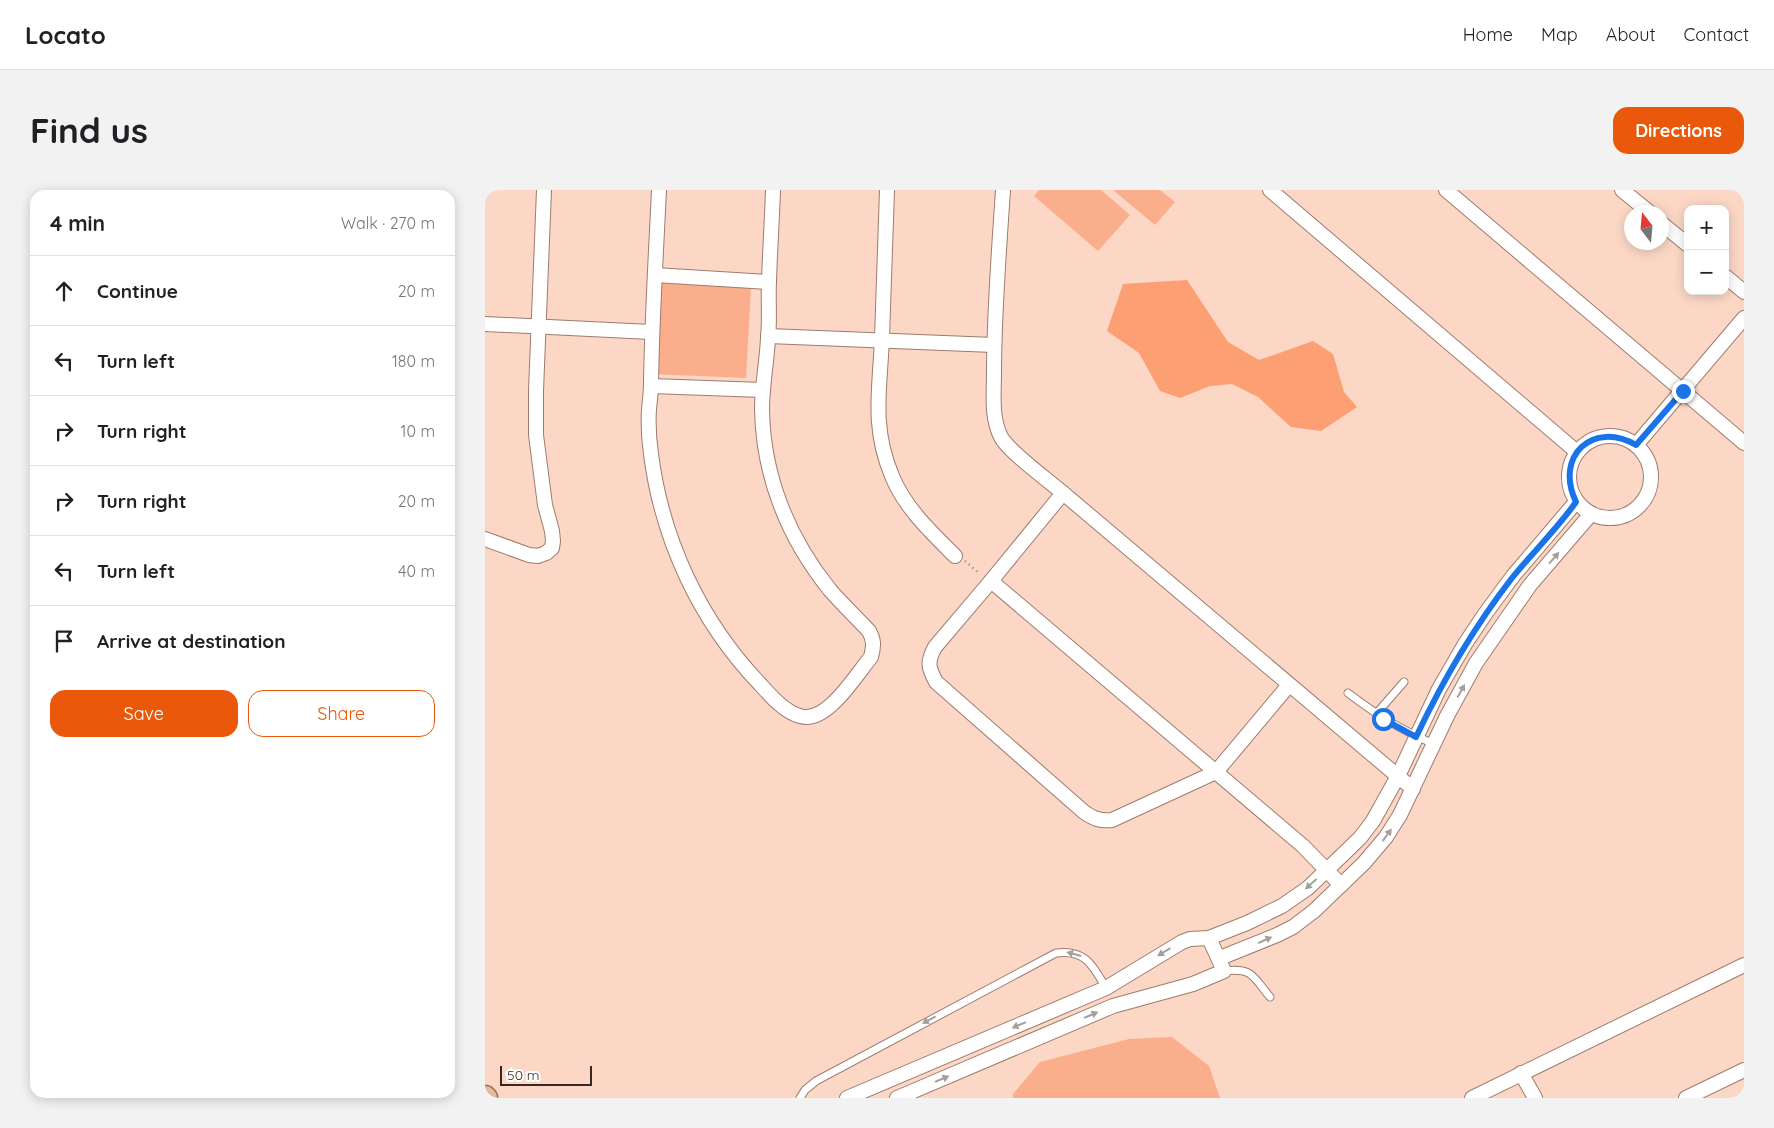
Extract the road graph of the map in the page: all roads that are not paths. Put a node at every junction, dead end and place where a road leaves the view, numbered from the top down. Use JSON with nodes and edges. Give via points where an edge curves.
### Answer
{"nodes":[{"id":1,"x":544,"y":190,"type":"edge"},
{"id":2,"x":659,"y":190,"type":"edge"},
{"id":3,"x":773,"y":190,"type":"edge"},
{"id":4,"x":887,"y":190,"type":"edge"},
{"id":5,"x":1003,"y":190,"type":"edge"},
{"id":6,"x":1270,"y":190,"type":"edge"},
{"id":7,"x":1446,"y":190,"type":"edge"},
{"id":8,"x":1622,"y":190,"type":"edge"},
{"id":9,"x":1640,"y":205,"type":"edge"},
{"id":10,"x":1669,"y":230,"type":"edge"},
{"id":11,"x":1684,"y":242,"type":"edge"},
{"id":12,"x":655,"y":275,"type":"junction"},
{"id":13,"x":1729,"y":279,"type":"edge"},
{"id":14,"x":769,"y":282,"type":"junction"},
{"id":15,"x":1744,"y":292,"type":"edge"},
{"id":16,"x":1744,"y":318,"type":"edge"},
{"id":17,"x":485,"y":324,"type":"edge"},
{"id":18,"x":538,"y":325,"type":"junction"},
{"id":19,"x":651,"y":332,"type":"junction"},
{"id":20,"x":769,"y":336,"type":"junction"},
{"id":21,"x":882,"y":341,"type":"junction"},
{"id":22,"x":994,"y":344,"type":"junction"},
{"id":23,"x":651,"y":386,"type":"junction"},
{"id":24,"x":763,"y":390,"type":"junction"},
{"id":25,"x":1683,"y":391,"type":"junction"},
{"id":26,"x":1744,"y":443,"type":"edge"},
{"id":27,"x":1636,"y":445,"type":"junction"},
{"id":28,"x":1577,"y":452,"type":"junction"},
{"id":29,"x":1063,"y":493,"type":"junction"},
{"id":30,"x":1576,"y":502,"type":"junction"},
{"id":31,"x":1591,"y":514,"type":"junction"},
{"id":32,"x":485,"y":540,"type":"edge"},
{"id":33,"x":955,"y":556,"type":"road end"},
{"id":34,"x":991,"y":582,"type":"junction"},
{"id":35,"x":1404,"y":682,"type":"dead end"},
{"id":36,"x":1289,"y":685,"type":"junction"},
{"id":37,"x":1348,"y":693,"type":"dead end"},
{"id":38,"x":1377,"y":714,"type":"junction"},
{"id":39,"x":1416,"y":737,"type":"junction"},
{"id":40,"x":1434,"y":744,"type":"junction"},
{"id":41,"x":1216,"y":772,"type":"junction"},
{"id":42,"x":1399,"y":776,"type":"junction"},
{"id":43,"x":1413,"y":788,"type":"junction"},
{"id":44,"x":1327,"y":870,"type":"junction"},
{"id":45,"x":1341,"y":885,"type":"junction"},
{"id":46,"x":1209,"y":938,"type":"junction"},
{"id":47,"x":1222,"y":964,"type":"junction"},
{"id":48,"x":1744,"y":965,"type":"edge"},
{"id":49,"x":1106,"y":988,"type":"junction"},
{"id":50,"x":1270,"y":997,"type":"dead end"},
{"id":51,"x":1113,"y":1006,"type":"junction"},
{"id":52,"x":1744,"y":1070,"type":"edge"},
{"id":53,"x":1521,"y":1072,"type":"junction"},
{"id":54,"x":800,"y":1098,"type":"edge"},
{"id":55,"x":847,"y":1098,"type":"edge"},
{"id":56,"x":897,"y":1098,"type":"edge"},
{"id":57,"x":1472,"y":1098,"type":"edge"},
{"id":58,"x":1535,"y":1098,"type":"edge"},
{"id":59,"x":1686,"y":1098,"type":"edge"}],
"edges":[{"from":1,"to":18,"type":"street"},
{"from":2,"to":12,"type":"street"},
{"from":3,"to":14,"type":"street"},
{"from":4,"to":21,"type":"street"},
{"from":5,"to":22,"type":"street"},
{"from":6,"to":28,"type":"street"},
{"from":7,"to":25,"type":"street"},
{"from":8,"to":9,"type":"street"},
{"from":10,"to":11,"type":"street"},
{"from":12,"to":14,"type":"street"},
{"from":12,"to":19,"type":"street"},
{"from":13,"to":15,"type":"street"},
{"from":14,"to":20,"type":"street"},
{"from":16,"to":25,"type":"street"},
{"from":17,"to":18,"type":"street"},
{"from":18,"to":19,"type":"street"},
{"from":18,"to":32,"type":"street","via":[[536,435],[553,541],[546,553],[538,556]]},
{"from":19,"to":23,"type":"street"},
{"from":20,"to":21,"type":"street"},
{"from":20,"to":24,"type":"street"},
{"from":21,"to":22,"type":"street"},
{"from":21,"to":33,"type":"street","via":[[878,392],[882,449],[907,504]]},
{"from":22,"to":29,"type":"street","via":[[994,399],[1001,438]]},
{"from":23,"to":24,"type":"street"},
{"from":23,"to":24,"type":"street","via":[[651,453],[657,488],[685,575],[701,607],[743,667],[790,712],[812,717],[833,704],[871,656],[873,639],[830,590],[809,561],[786,519],[776,496],[765,445]]},
{"from":25,"to":26,"type":"street"},
{"from":25,"to":27,"type":"street"},
{"from":27,"to":28,"type":"street","via":[[1625,438],[1599,437]]},
{"from":27,"to":31,"type":"street","via":[[1650,468],[1648,494],[1630,513],[1617,518]]},
{"from":28,"to":30,"type":"street","via":[[1570,463],[1568,476]]},
{"from":29,"to":34,"type":"street"},
{"from":29,"to":36,"type":"street"},
{"from":30,"to":31,"type":"street"},
{"from":30,"to":39,"type":"street","via":[[1485,614],[1439,689]]},
{"from":40,"to":31,"type":"street","one_way":true,"via":[[1476,663],[1505,620],[1530,584]]},
{"from":34,"to":41,"type":"street"},
{"from":34,"to":41,"type":"street","via":[[935,647],[929,659],[930,671],[936,682],[1084,812],[1101,821],[1112,820]]},
{"from":35,"to":38,"type":"lane"},
{"from":36,"to":41,"type":"street"},
{"from":36,"to":42,"type":"street"},
{"from":37,"to":38,"type":"lane"},
{"from":38,"to":39,"type":"lane"},
{"from":39,"to":40,"type":"lane"},
{"from":39,"to":42,"type":"street"},
{"from":40,"to":43,"type":"street"},
{"from":41,"to":44,"type":"street"},
{"from":42,"to":43,"type":"street"},
{"from":42,"to":44,"type":"street","via":[[1373,821]]},
{"from":45,"to":43,"type":"street","one_way":true,"via":[[1386,836]]},
{"from":44,"to":45,"type":"street"},
{"from":44,"to":46,"type":"street","one_way":true,"via":[[1282,906]]},
{"from":47,"to":45,"type":"street","one_way":true,"via":[[1293,927]]},
{"from":46,"to":47,"type":"street"},
{"from":46,"to":49,"type":"street","one_way":true,"via":[[1182,942]]},
{"from":47,"to":50,"type":"lane","via":[[1248,971]]},
{"from":47,"to":51,"type":"street","via":[[1193,984]]},
{"from":48,"to":53,"type":"street"},
{"from":49,"to":51,"type":"street"},
{"from":49,"to":54,"type":"lane","one_way":true,"via":[[1084,957],[1067,952],[1056,953],[816,1081]]},
{"from":49,"to":55,"type":"street","one_way":true},
{"from":56,"to":51,"type":"street","one_way":true},
{"from":52,"to":59,"type":"street"},
{"from":53,"to":57,"type":"street"},
{"from":53,"to":58,"type":"street"}]}
